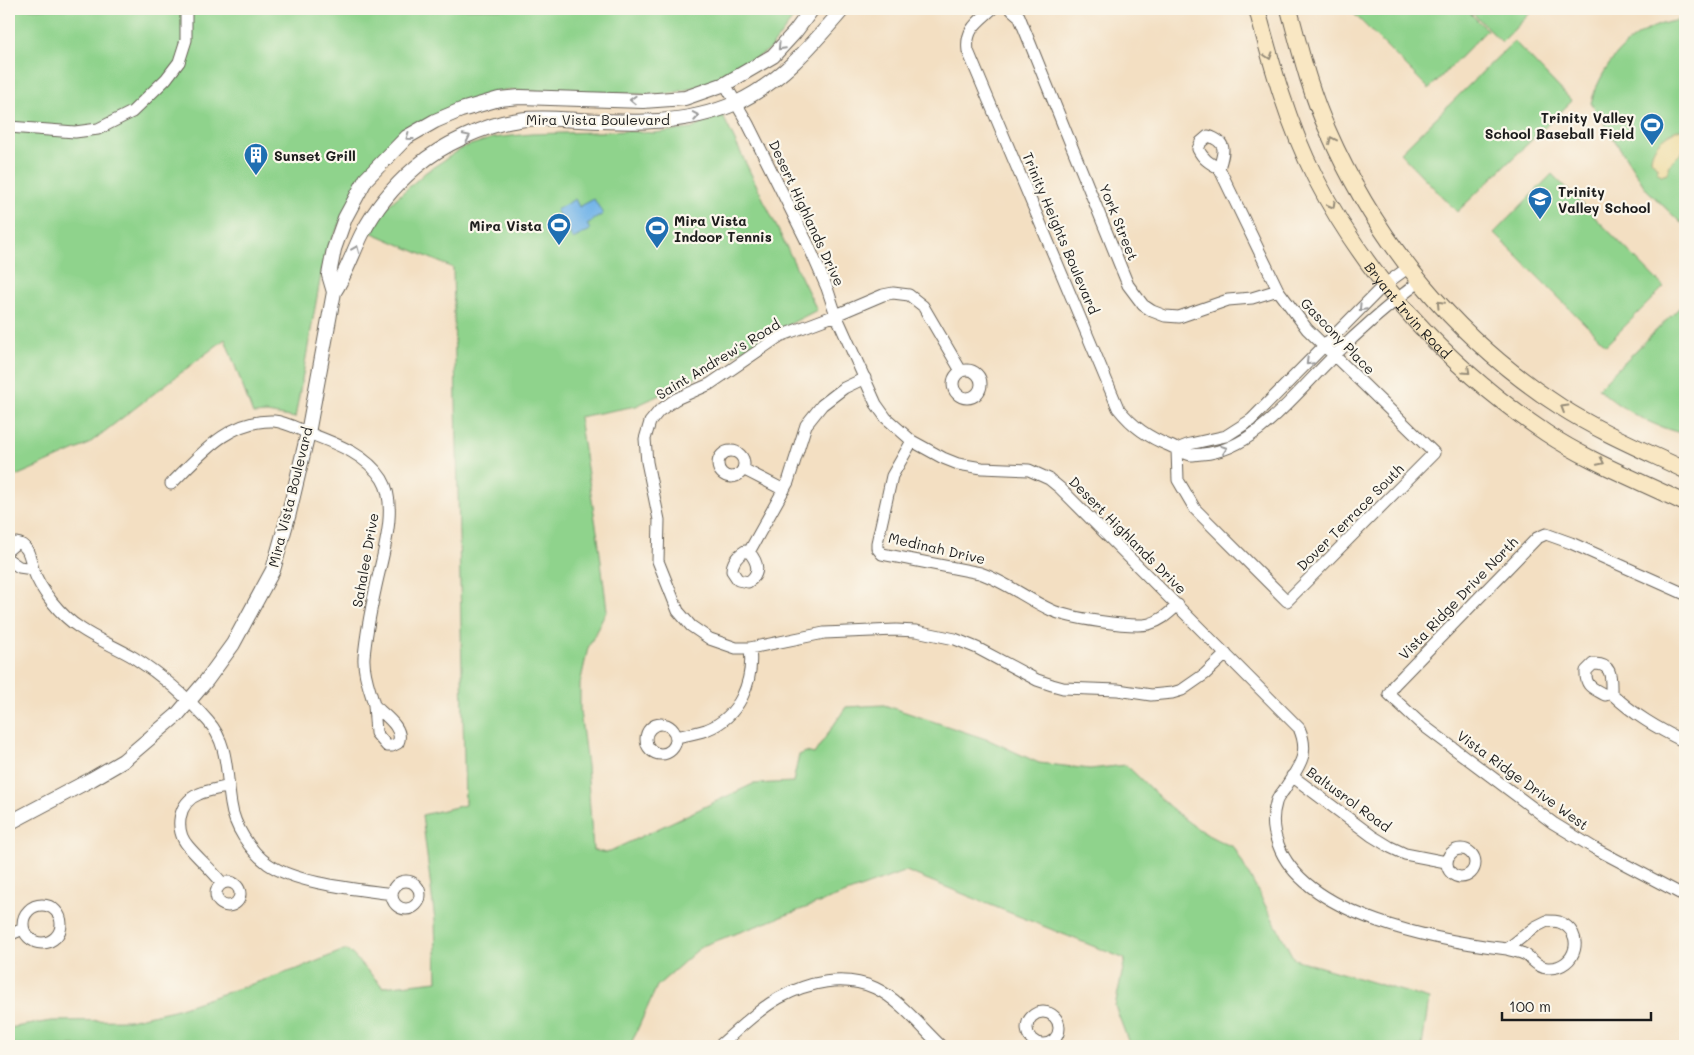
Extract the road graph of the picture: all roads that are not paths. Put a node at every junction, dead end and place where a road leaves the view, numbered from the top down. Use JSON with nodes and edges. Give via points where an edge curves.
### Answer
{"nodes":[{"id":1,"x":186,"y":9,"type":"edge"},
{"id":2,"x":812,"y":9,"type":"edge"},
{"id":3,"x":843,"y":9,"type":"edge"},
{"id":4,"x":992,"y":9,"type":"edge"},
{"id":5,"x":1256,"y":9,"type":"edge"},
{"id":6,"x":1289,"y":9,"type":"edge"},
{"id":7,"x":1015,"y":12,"type":"edge"},
{"id":8,"x":724,"y":84,"type":"junction"},
{"id":9,"x":735,"y":103,"type":"junction"},
{"id":10,"x":9,"y":127,"type":"edge"},
{"id":11,"x":1219,"y":168,"type":"dead end"},
{"id":12,"x":1409,"y":267,"type":"junction"},
{"id":13,"x":1420,"y":281,"type":"junction"},
{"id":14,"x":1384,"y":285,"type":"junction"},
{"id":15,"x":1278,"y":290,"type":"junction"},
{"id":16,"x":334,"y":292,"type":"junction"},
{"id":17,"x":1396,"y":299,"type":"junction"},
{"id":18,"x":836,"y":315,"type":"junction"},
{"id":19,"x":1324,"y":346,"type":"junction"},
{"id":20,"x":1334,"y":356,"type":"junction"},
{"id":21,"x":961,"y":371,"type":"dead end"},
{"id":22,"x":865,"y":378,"type":"junction"},
{"id":23,"x":308,"y":432,"type":"junction"},
{"id":24,"x":912,"y":441,"type":"junction"},
{"id":25,"x":1177,"y":449,"type":"junction"},
{"id":26,"x":1434,"y":453,"type":"joint"},
{"id":27,"x":743,"y":469,"type":"dead end"},
{"id":28,"x":1685,"y":470,"type":"edge"},
{"id":29,"x":171,"y":484,"type":"dead end"},
{"id":30,"x":784,"y":490,"type":"junction"},
{"id":31,"x":1685,"y":503,"type":"edge"},
{"id":32,"x":9,"y":549,"type":"edge"},
{"id":33,"x":749,"y":552,"type":"dead end"},
{"id":34,"x":9,"y":560,"type":"edge"},
{"id":35,"x":33,"y":569,"type":"junction"},
{"id":36,"x":1685,"y":594,"type":"edge"},
{"id":37,"x":1178,"y":605,"type":"junction"},
{"id":38,"x":750,"y":648,"type":"junction"},
{"id":39,"x":1226,"y":654,"type":"junction"},
{"id":40,"x":1394,"y":685,"type":"joint"},
{"id":41,"x":1611,"y":694,"type":"dead end"},
{"id":42,"x":189,"y":701,"type":"junction"},
{"id":43,"x":374,"y":705,"type":"dead end"},
{"id":44,"x":676,"y":737,"type":"dead end"},
{"id":45,"x":1685,"y":742,"type":"edge"},
{"id":46,"x":1292,"y":776,"type":"junction"},
{"id":47,"x":229,"y":786,"type":"junction"},
{"id":48,"x":9,"y":823,"type":"edge"},
{"id":49,"x":1446,"y":862,"type":"dead end"},
{"id":50,"x":222,"y":882,"type":"dead end"},
{"id":51,"x":392,"y":894,"type":"dead end"},
{"id":52,"x":1685,"y":896,"type":"edge"},
{"id":53,"x":23,"y":929,"type":"dead end"},
{"id":54,"x":9,"y":935,"type":"edge"},
{"id":55,"x":1507,"y":949,"type":"junction"},
{"id":56,"x":719,"y":1046,"type":"edge"},
{"id":57,"x":941,"y":1046,"type":"edge"}],
"edges":[{"from":1,"to":10,"type":"street","via":[[186,40],[180,62],[132,112],[98,129],[75,132]]},
{"from":2,"to":8,"type":"street","name":"Mira Vista Boulevard","one_way":true,"via":[[773,56]]},
{"from":3,"to":9,"type":"street","name":"Mira Vista Boulevard","via":[[814,44],[789,67]]},
{"from":4,"to":25,"type":"street","name":"Trinity Heights Boulevard","via":[[969,32],[968,50],[1107,384],[1118,408],[1133,425]]},
{"from":5,"to":14,"type":"main road","name":"Bryant Irvin Road","one_way":true,"via":[[1305,154],[1338,215]]},
{"from":12,"to":6,"type":"main road","name":"Bryant Irvin Road","one_way":true,"via":[[1367,208],[1327,130]]},
{"from":7,"to":15,"type":"street","name":"York Street","via":[[1128,285],[1143,305],[1165,316],[1179,317],[1228,300],[1252,298]]},
{"from":8,"to":9,"type":"street","name":"Desert Highlands Drive"},
{"from":8,"to":16,"type":"street","name":"Mira Vista Boulevard","one_way":true,"via":[[685,98],[643,101],[499,99],[435,121],[407,137],[366,180],[345,218],[334,249],[329,275]]},
{"from":16,"to":9,"type":"street","name":"Mira Vista Boulevard","one_way":true,"via":[[362,234],[394,189],[418,165],[475,133],[496,125],[534,119],[653,122],[701,116]]},
{"from":9,"to":18,"type":"street","name":"Desert Highlands Drive","via":[[815,259]]},
{"from":11,"to":15,"type":"street","name":"Gascony Place"},
{"from":12,"to":13,"type":"main road","name":"Bryant Irvin Road"},
{"from":12,"to":14,"type":"street"},
{"from":13,"to":17,"type":"street","name":"Trinity Heights Boulevard"},
{"from":28,"to":13,"type":"main road","name":"Bryant Irvin Road","one_way":true,"via":[[1604,431],[1527,383],[1463,329]]},
{"from":14,"to":17,"type":"main road","name":"Bryant Irvin Road"},
{"from":14,"to":19,"type":"street","one_way":true},
{"from":15,"to":19,"type":"street","name":"Gascony Place"},
{"from":16,"to":23,"type":"street","name":"Mira Vista Boulevard"},
{"from":17,"to":20,"type":"street","name":"Trinity Heights Boulevard"},
{"from":17,"to":31,"type":"main road","name":"Bryant Irvin Road","one_way":true,"via":[[1471,374],[1547,434]]},
{"from":18,"to":21,"type":"street","name":"Saint Andrew's Road","via":[[883,295],[909,295],[924,306]]},
{"from":18,"to":22,"type":"street","name":"Desert Highlands Drive"},
{"from":18,"to":38,"type":"street","name":"Saint Andrew's Road","via":[[780,336],[710,384],[676,399],[650,422],[645,439],[659,520],[658,561],[678,611],[691,626],[710,639],[736,648]]},
{"from":19,"to":20,"type":"street","name":"Gascony Place"},
{"from":19,"to":25,"type":"street","one_way":true,"via":[[1245,424],[1226,436]]},
{"from":25,"to":20,"type":"street","name":"Trinity Heights Boulevard","one_way":true,"via":[[1190,455],[1207,454],[1251,436]]},
{"from":20,"to":26,"type":"street","name":"Gascony Place"},
{"from":22,"to":24,"type":"street","name":"Desert Highlands Drive","via":[[886,418]]},
{"from":22,"to":30,"type":"street","via":[[834,395],[813,414],[806,425]]},
{"from":23,"to":29,"type":"street","name":"Sahalee Drive","via":[[275,421],[254,422],[238,428],[205,449]]},
{"from":23,"to":42,"type":"street","name":"Mira Vista Boulevard","via":[[273,570],[233,644]]},
{"from":23,"to":43,"type":"street","name":"Sahalee Drive","via":[[348,449],[366,462],[382,480],[387,492],[389,524],[364,659],[366,680]]},
{"from":24,"to":37,"type":"street","name":"Desert Highlands Drive","via":[[958,464],[1029,470],[1048,479]]},
{"from":24,"to":37,"type":"street","name":"Medinah Drive","via":[[888,486],[877,548],[882,554],[980,573],[1050,610],[1092,620],[1142,626],[1159,621]]},
{"from":25,"to":26,"type":"street","name":"Dover Terrace South","via":[[1178,480],[1195,509],[1287,601]]},
{"from":27,"to":30,"type":"street"},
{"from":30,"to":33,"type":"street"},
{"from":32,"to":35,"type":"street","via":[[16,543],[24,546]]},
{"from":34,"to":35,"type":"street","via":[[20,567]]},
{"from":35,"to":42,"type":"street","via":[[43,590],[79,628],[158,674]]},
{"from":36,"to":40,"type":"street","name":"Vista Ridge Drive North","via":[[1546,534],[1537,538]]},
{"from":37,"to":39,"type":"street","name":"Desert Highlands Drive"},
{"from":38,"to":39,"type":"street","name":"Saint Andrew's Road","via":[[824,633],[916,631],[955,639],[1037,680],[1063,688],[1151,695],[1182,690]]},
{"from":38,"to":44,"type":"street","via":[[750,680],[739,703],[726,719],[706,730]]},
{"from":39,"to":46,"type":"street","name":"Desert Highlands Drive","via":[[1299,728],[1305,751]]},
{"from":40,"to":52,"type":"street","name":"Vista Ridge Drive West","via":[[1389,694],[1420,723],[1553,823]]},
{"from":41,"to":45,"type":"street","via":[[1641,719]]},
{"from":42,"to":47,"type":"street","via":[[210,723],[221,742]]},
{"from":42,"to":48,"type":"street","name":"Mira Vista Boulevard","via":[[178,715],[123,761]]},
{"from":46,"to":49,"type":"street","name":"Baltusrol Road","via":[[1390,847],[1405,854]]},
{"from":46,"to":55,"type":"street","name":"Desert Highlands Drive","via":[[1276,802],[1273,819],[1281,851],[1305,883],[1326,898],[1354,911],[1422,936]]},
{"from":47,"to":50,"type":"street","via":[[190,799],[179,818],[186,844]]},
{"from":47,"to":51,"type":"street","via":[[236,821],[248,842],[267,863],[305,880]]},
{"from":53,"to":54,"type":"street"},
{"from":55,"to":55,"type":"street","name":"Desert Highlands Drive","via":[[1547,921],[1559,922],[1570,930],[1576,949],[1570,960],[1547,968],[1537,965],[1524,954]]},
{"from":56,"to":57,"type":"street","via":[[778,999],[802,987],[844,980],[876,989],[894,1001]]}]}
